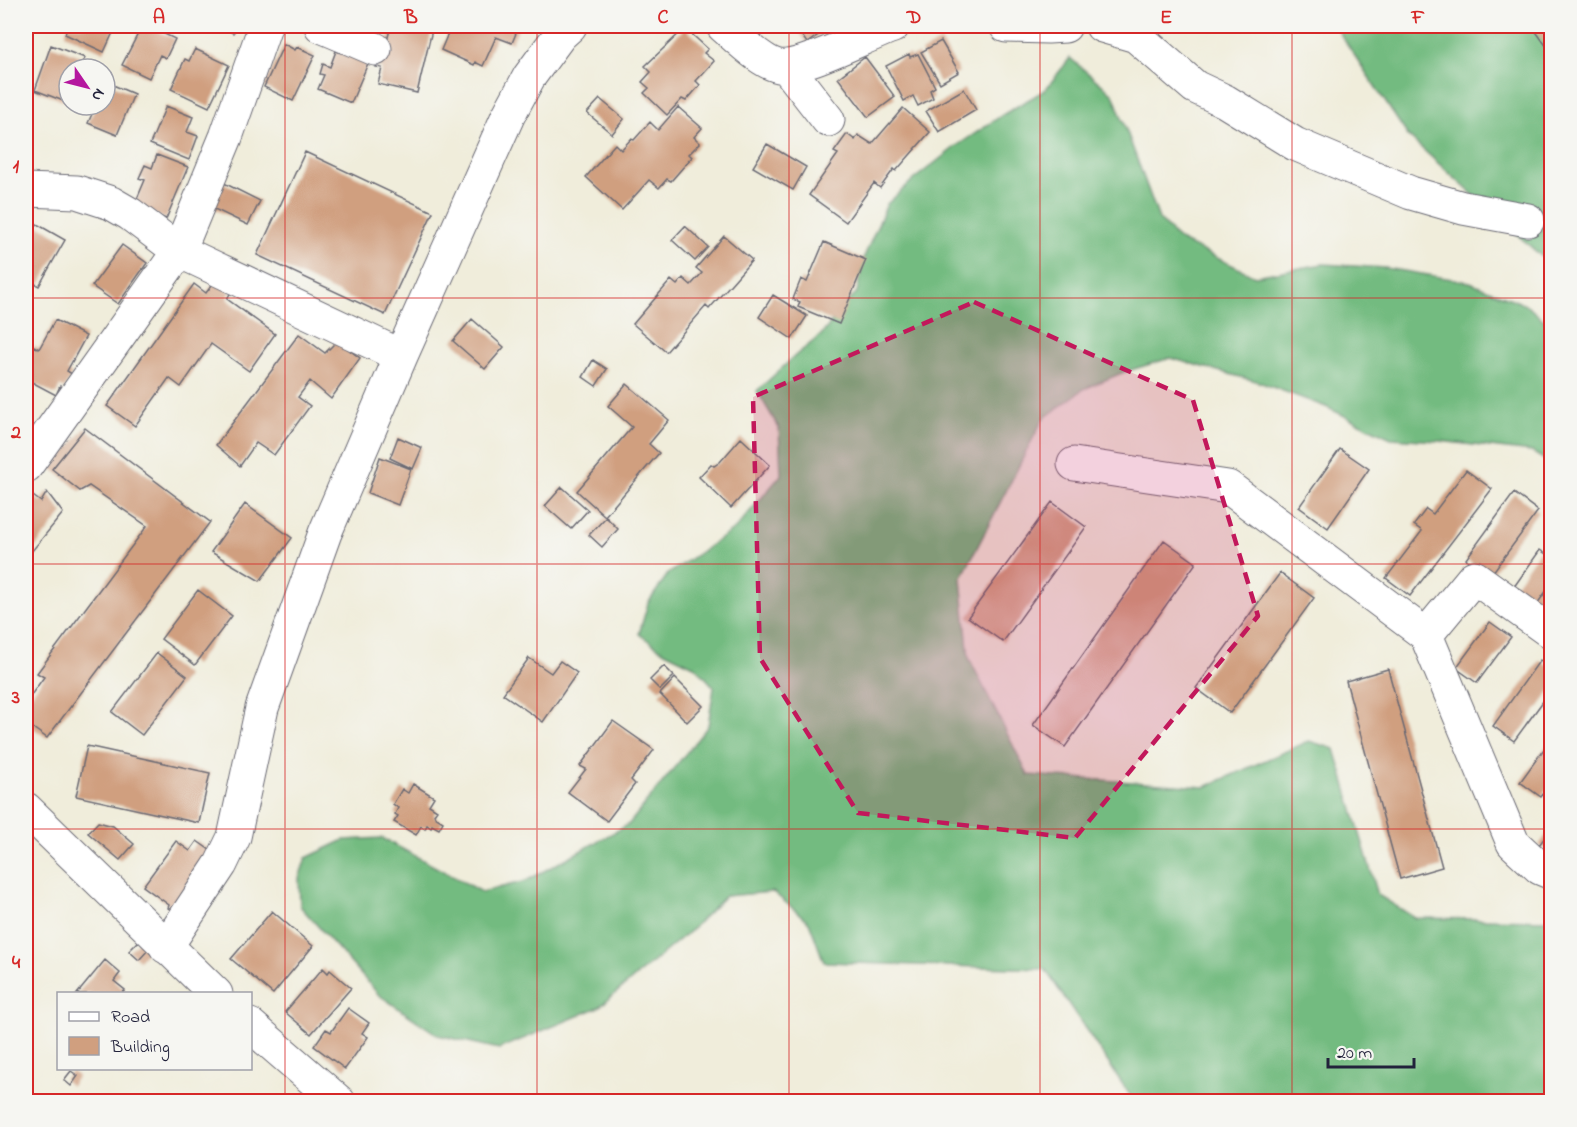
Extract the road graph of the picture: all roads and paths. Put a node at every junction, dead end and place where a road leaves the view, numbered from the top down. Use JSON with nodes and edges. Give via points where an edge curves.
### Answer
{"nodes":[{"id":1,"x":264,"y":26,"type":"edge"},
{"id":2,"x":321,"y":26,"type":"edge"},
{"id":3,"x":570,"y":26,"type":"edge"},
{"id":4,"x":723,"y":26,"type":"edge"},
{"id":5,"x":893,"y":26,"type":"edge"},
{"id":6,"x":1006,"y":26,"type":"edge"},
{"id":7,"x":1065,"y":26,"type":"edge"},
{"id":8,"x":1102,"y":26,"type":"edge"},
{"id":9,"x":375,"y":49,"type":"dead end"},
{"id":10,"x":786,"y":66,"type":"junction"},
{"id":11,"x":828,"y":120,"type":"dead end"},
{"id":12,"x":26,"y":190,"type":"edge"},
{"id":13,"x":1528,"y":220,"type":"dead end"},
{"id":14,"x":179,"y":251,"type":"junction"},
{"id":15,"x":401,"y":356,"type":"junction"},
{"id":16,"x":1074,"y":464,"type":"dead end"},
{"id":17,"x":26,"y":466,"type":"edge"},
{"id":18,"x":1551,"y":633,"type":"edge"},
{"id":19,"x":1426,"y":635,"type":"junction"},
{"id":20,"x":26,"y":809,"type":"edge"},
{"id":21,"x":1551,"y":873,"type":"edge"},
{"id":22,"x":166,"y":947,"type":"junction"},
{"id":23,"x":215,"y":992,"type":"edge"},
{"id":24,"x":252,"y":1027,"type":"edge"},
{"id":25,"x":339,"y":1101,"type":"edge"}],
"edges":[{"from":1,"to":14,"type":"street","via":[[226,136]]},
{"from":2,"to":9,"type":"street"},
{"from":3,"to":15,"type":"street","via":[[529,77],[508,116]]},
{"from":4,"to":10,"type":"street","via":[[762,57]]},
{"from":5,"to":10,"type":"street"},
{"from":6,"to":7,"type":"street"},
{"from":8,"to":13,"type":"street","via":[[1136,36],[1195,87],[1295,144],[1411,194]]},
{"from":10,"to":11,"type":"street"},
{"from":12,"to":14,"type":"street","via":[[77,192],[111,203]]},
{"from":14,"to":15,"type":"street"},
{"from":14,"to":17,"type":"street"},
{"from":15,"to":22,"type":"street","via":[[325,533],[262,708],[234,837],[221,864]]},
{"from":16,"to":19,"type":"street","via":[[1228,487]]},
{"from":18,"to":19,"type":"street","via":[[1474,578]]},
{"from":19,"to":21,"type":"street","via":[[1513,843]]},
{"from":20,"to":22,"type":"street"},
{"from":22,"to":23,"type":"street"},
{"from":24,"to":25,"type":"street"}]}
